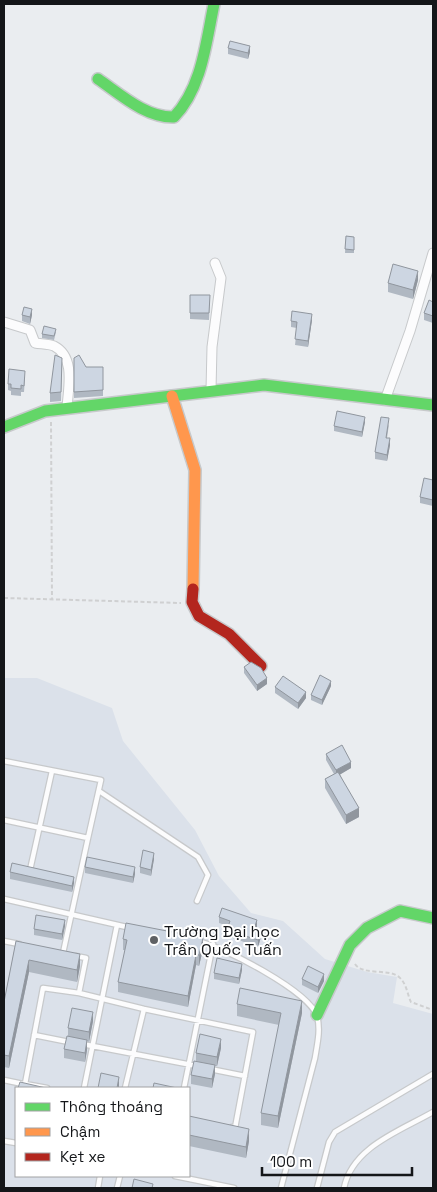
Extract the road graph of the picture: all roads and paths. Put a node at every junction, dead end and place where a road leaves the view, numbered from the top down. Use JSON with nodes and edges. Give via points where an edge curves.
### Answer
{"nodes":[{"id":1,"x":214,"y":4,"type":"edge"},
{"id":2,"x":98,"y":78,"type":"dead end"},
{"id":3,"x":433,"y":253,"type":"edge"},
{"id":4,"x":215,"y":263,"type":"dead end"},
{"id":5,"x":4,"y":322,"type":"edge"},
{"id":6,"x":211,"y":390,"type":"junction"},
{"id":7,"x":172,"y":396,"type":"junction"},
{"id":8,"x":385,"y":400,"type":"junction"},
{"id":9,"x":433,"y":405,"type":"edge"},
{"id":10,"x":67,"y":408,"type":"junction"},
{"id":11,"x":51,"y":410,"type":"junction"},
{"id":12,"x":4,"y":427,"type":"edge"},
{"id":13,"x":4,"y":598,"type":"edge"},
{"id":14,"x":52,"y":600,"type":"junction"},
{"id":15,"x":192,"y":604,"type":"junction"},
{"id":16,"x":261,"y":666,"type":"edge"},
{"id":17,"x":4,"y":761,"type":"edge"},
{"id":18,"x":52,"y":771,"type":"junction"},
{"id":19,"x":99,"y":791,"type":"junction"},
{"id":20,"x":4,"y":820,"type":"edge"},
{"id":21,"x":39,"y":827,"type":"junction"},
{"id":22,"x":88,"y":838,"type":"junction"},
{"id":23,"x":30,"y":870,"type":"edge"},
{"id":24,"x":4,"y":899,"type":"edge"},
{"id":25,"x":197,"y":901,"type":"dead end"},
{"id":26,"x":71,"y":914,"type":"junction"},
{"id":27,"x":433,"y":918,"type":"edge"},
{"id":28,"x":116,"y":925,"type":"junction"},
{"id":29,"x":136,"y":929,"type":"edge"},
{"id":30,"x":194,"y":940,"type":"edge"},
{"id":31,"x":4,"y":941,"type":"edge"},
{"id":32,"x":213,"y":944,"type":"junction"},
{"id":33,"x":23,"y":945,"type":"edge"},
{"id":34,"x":53,"y":951,"type":"edge"},
{"id":35,"x":62,"y":953,"type":"junction"},
{"id":36,"x":354,"y":963,"type":"dead end"},
{"id":37,"x":79,"y":993,"type":"junction"},
{"id":38,"x":102,"y":1000,"type":"junction"},
{"id":39,"x":144,"y":1009,"type":"junction"},
{"id":40,"x":433,"y":1010,"type":"edge"},
{"id":41,"x":317,"y":1015,"type":"junction"},
{"id":42,"x":197,"y":1020,"type":"junction"},
{"id":43,"x":34,"y":1035,"type":"junction"},
{"id":44,"x":92,"y":1046,"type":"junction"},
{"id":45,"x":132,"y":1055,"type":"junction"},
{"id":46,"x":188,"y":1065,"type":"junction"},
{"id":47,"x":433,"y":1074,"type":"edge"},
{"id":48,"x":245,"y":1076,"type":"junction"},
{"id":49,"x":4,"y":1080,"type":"edge"},
{"id":50,"x":25,"y":1084,"type":"junction"},
{"id":51,"x":42,"y":1087,"type":"edge"},
{"id":52,"x":84,"y":1087,"type":"edge"},
{"id":53,"x":125,"y":1087,"type":"edge"},
{"id":54,"x":184,"y":1087,"type":"edge"},
{"id":55,"x":433,"y":1112,"type":"edge"},
{"id":56,"x":226,"y":1126,"type":"edge"},
{"id":57,"x":180,"y":1177,"type":"edge"},
{"id":58,"x":234,"y":1188,"type":"edge"},
{"id":59,"x":281,"y":1188,"type":"edge"},
{"id":60,"x":317,"y":1188,"type":"edge"},
{"id":61,"x":344,"y":1188,"type":"edge"}],
"edges":[{"from":1,"to":2,"type":"street","via":[[191,93],[174,117],[167,118],[139,105]]},
{"from":3,"to":8,"type":"street"},
{"from":4,"to":6,"type":"street","via":[[221,278],[212,347]]},
{"from":5,"to":10,"type":"street","via":[[30,330],[35,343],[52,345],[62,353],[70,372]]},
{"from":6,"to":7,"type":"street"},
{"from":6,"to":8,"type":"street","via":[[264,385]]},
{"from":7,"to":10,"type":"street"},
{"from":7,"to":15,"type":"street","via":[[195,470]]},
{"from":8,"to":9,"type":"street"},
{"from":10,"to":11,"type":"street"},
{"from":11,"to":12,"type":"street"},
{"from":11,"to":14,"type":"path"},
{"from":13,"to":14,"type":"path"},
{"from":14,"to":15,"type":"path"},
{"from":15,"to":16,"type":"street","via":[[199,616],[228,634]]},
{"from":17,"to":18,"type":"lane"},
{"from":18,"to":19,"type":"lane","via":[[101,780]]},
{"from":18,"to":21,"type":"lane"},
{"from":19,"to":22,"type":"lane"},
{"from":19,"to":25,"type":"lane","via":[[198,857],[208,875]]},
{"from":20,"to":21,"type":"lane"},
{"from":21,"to":22,"type":"lane"},
{"from":21,"to":23,"type":"lane"},
{"from":22,"to":26,"type":"lane"},
{"from":24,"to":26,"type":"lane"},
{"from":26,"to":28,"type":"lane"},
{"from":26,"to":35,"type":"lane"},
{"from":27,"to":41,"type":"street","via":[[400,911],[367,928],[350,945]]},
{"from":28,"to":29,"type":"lane"},
{"from":28,"to":38,"type":"lane"},
{"from":30,"to":32,"type":"lane"},
{"from":31,"to":33,"type":"lane"},
{"from":32,"to":41,"type":"lane","via":[[269,973],[303,999]]},
{"from":32,"to":42,"type":"lane"},
{"from":34,"to":35,"type":"lane"},
{"from":35,"to":37,"type":"lane","via":[[86,958]]},
{"from":36,"to":40,"type":"path","via":[[361,968],[396,975],[406,987],[411,1002]]},
{"from":37,"to":38,"type":"lane"},
{"from":37,"to":43,"type":"lane","via":[[43,988]]},
{"from":38,"to":39,"type":"lane"},
{"from":38,"to":44,"type":"lane"},
{"from":39,"to":42,"type":"lane"},
{"from":39,"to":45,"type":"lane"},
{"from":41,"to":59,"type":"lane","via":[[315,1058]]},
{"from":42,"to":46,"type":"lane"},
{"from":42,"to":48,"type":"lane","via":[[253,1032]]},
{"from":43,"to":44,"type":"lane"},
{"from":43,"to":50,"type":"lane"},
{"from":44,"to":45,"type":"lane"},
{"from":44,"to":52,"type":"lane"},
{"from":45,"to":46,"type":"lane"},
{"from":45,"to":53,"type":"lane"},
{"from":46,"to":48,"type":"lane"},
{"from":46,"to":54,"type":"lane"},
{"from":47,"to":60,"type":"lane","via":[[335,1132],[328,1142]]},
{"from":48,"to":56,"type":"lane","via":[[235,1128]]},
{"from":49,"to":50,"type":"lane"},
{"from":50,"to":51,"type":"lane"},
{"from":55,"to":61,"type":"lane","via":[[364,1151],[346,1176]]},
{"from":57,"to":58,"type":"lane"}]}
